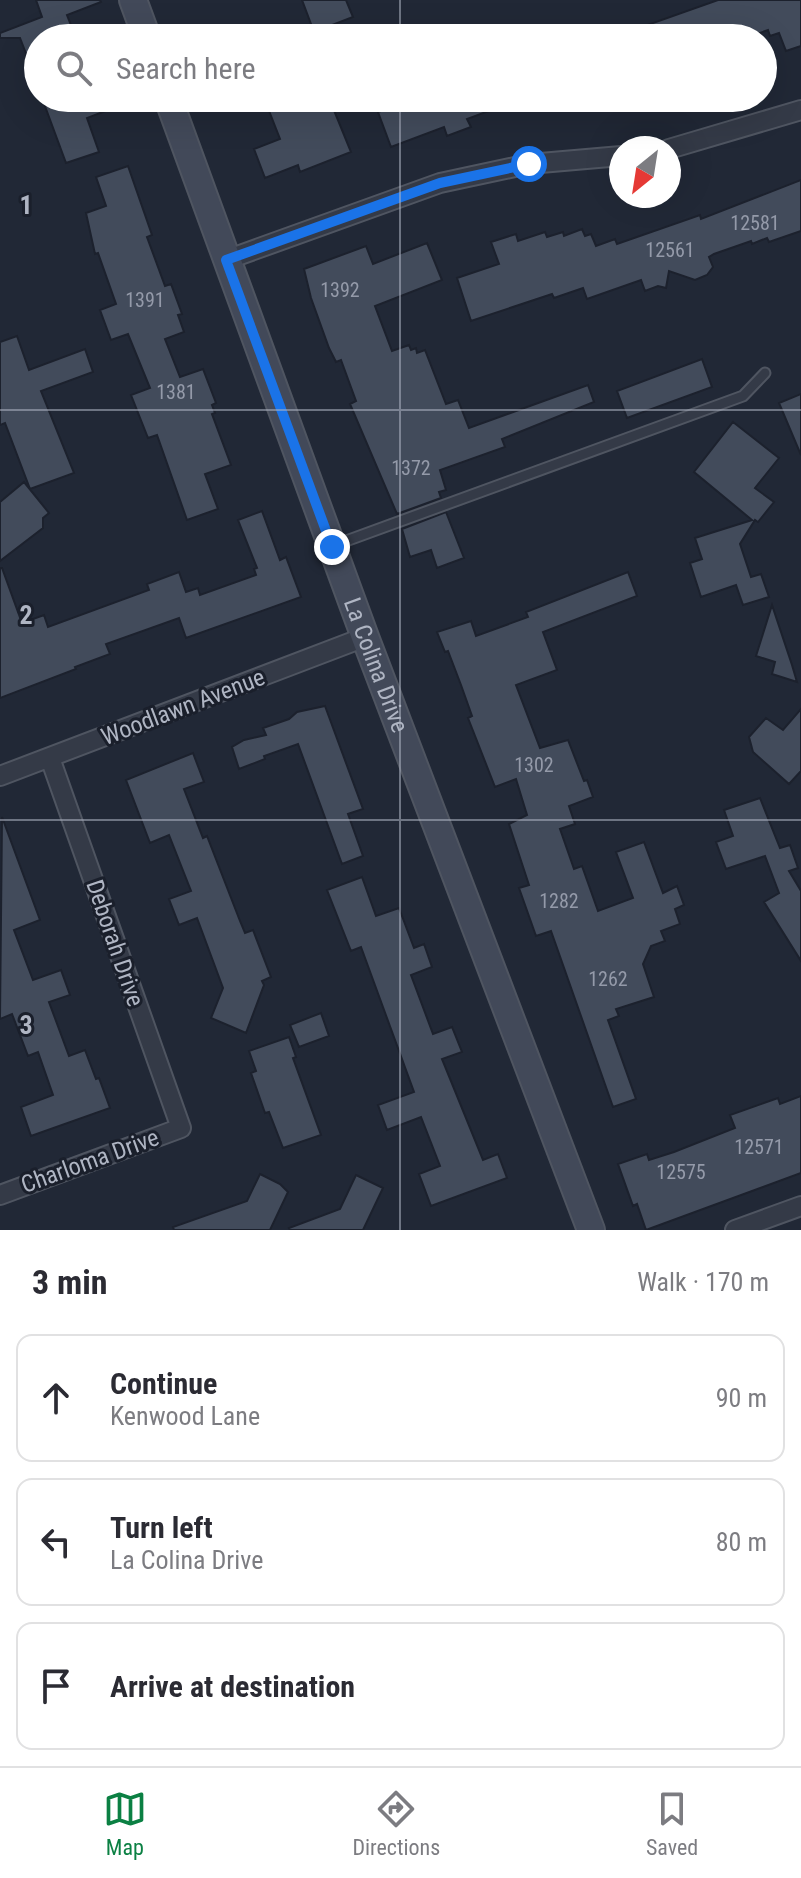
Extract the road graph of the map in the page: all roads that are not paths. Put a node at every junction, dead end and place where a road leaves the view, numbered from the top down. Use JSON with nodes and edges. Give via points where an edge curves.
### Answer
{"nodes":[{"id":1,"x":133,"y":0,"type":"edge"},
{"id":2,"x":142,"y":24,"type":"edge"},
{"id":3,"x":801,"y":110,"type":"edge"},
{"id":4,"x":173,"y":112,"type":"edge"},
{"id":5,"x":681,"y":145,"type":"edge"},
{"id":6,"x":609,"y":157,"type":"edge"},
{"id":7,"x":226,"y":260,"type":"junction"},
{"id":8,"x":765,"y":373,"type":"dead end"},
{"id":9,"x":332,"y":547,"type":"junction"},
{"id":10,"x":365,"y":637,"type":"junction"},
{"id":11,"x":50,"y":758,"type":"junction"},
{"id":12,"x":0,"y":776,"type":"edge"},
{"id":13,"x":181,"y":1128,"type":"joint"},
{"id":14,"x":0,"y":1195,"type":"edge"},
{"id":15,"x":801,"y":1206,"type":"edge"},
{"id":16,"x":591,"y":1230,"type":"edge"},
{"id":17,"x":735,"y":1230,"type":"edge"}],
"edges":[{"from":1,"to":2,"type":"street"},
{"from":3,"to":5,"type":"street"},
{"from":4,"to":7,"type":"street","name":"La Colina Drive"},
{"from":6,"to":7,"type":"street","via":[[529,164],[440,183]]},
{"from":7,"to":9,"type":"street","name":"La Colina Drive"},
{"from":8,"to":9,"type":"lane","via":[[743,396]]},
{"from":9,"to":10,"type":"street","name":"La Colina Drive"},
{"from":10,"to":11,"type":"street","name":"Woodlawn Avenue"},
{"from":10,"to":16,"type":"street","name":"La Colina Drive"},
{"from":11,"to":12,"type":"street","name":"Woodlawn Avenue"},
{"from":11,"to":13,"type":"street","name":"Deborah Drive"},
{"from":13,"to":14,"type":"street","name":"Charloma Drive"},
{"from":15,"to":17,"type":"street"}]}
